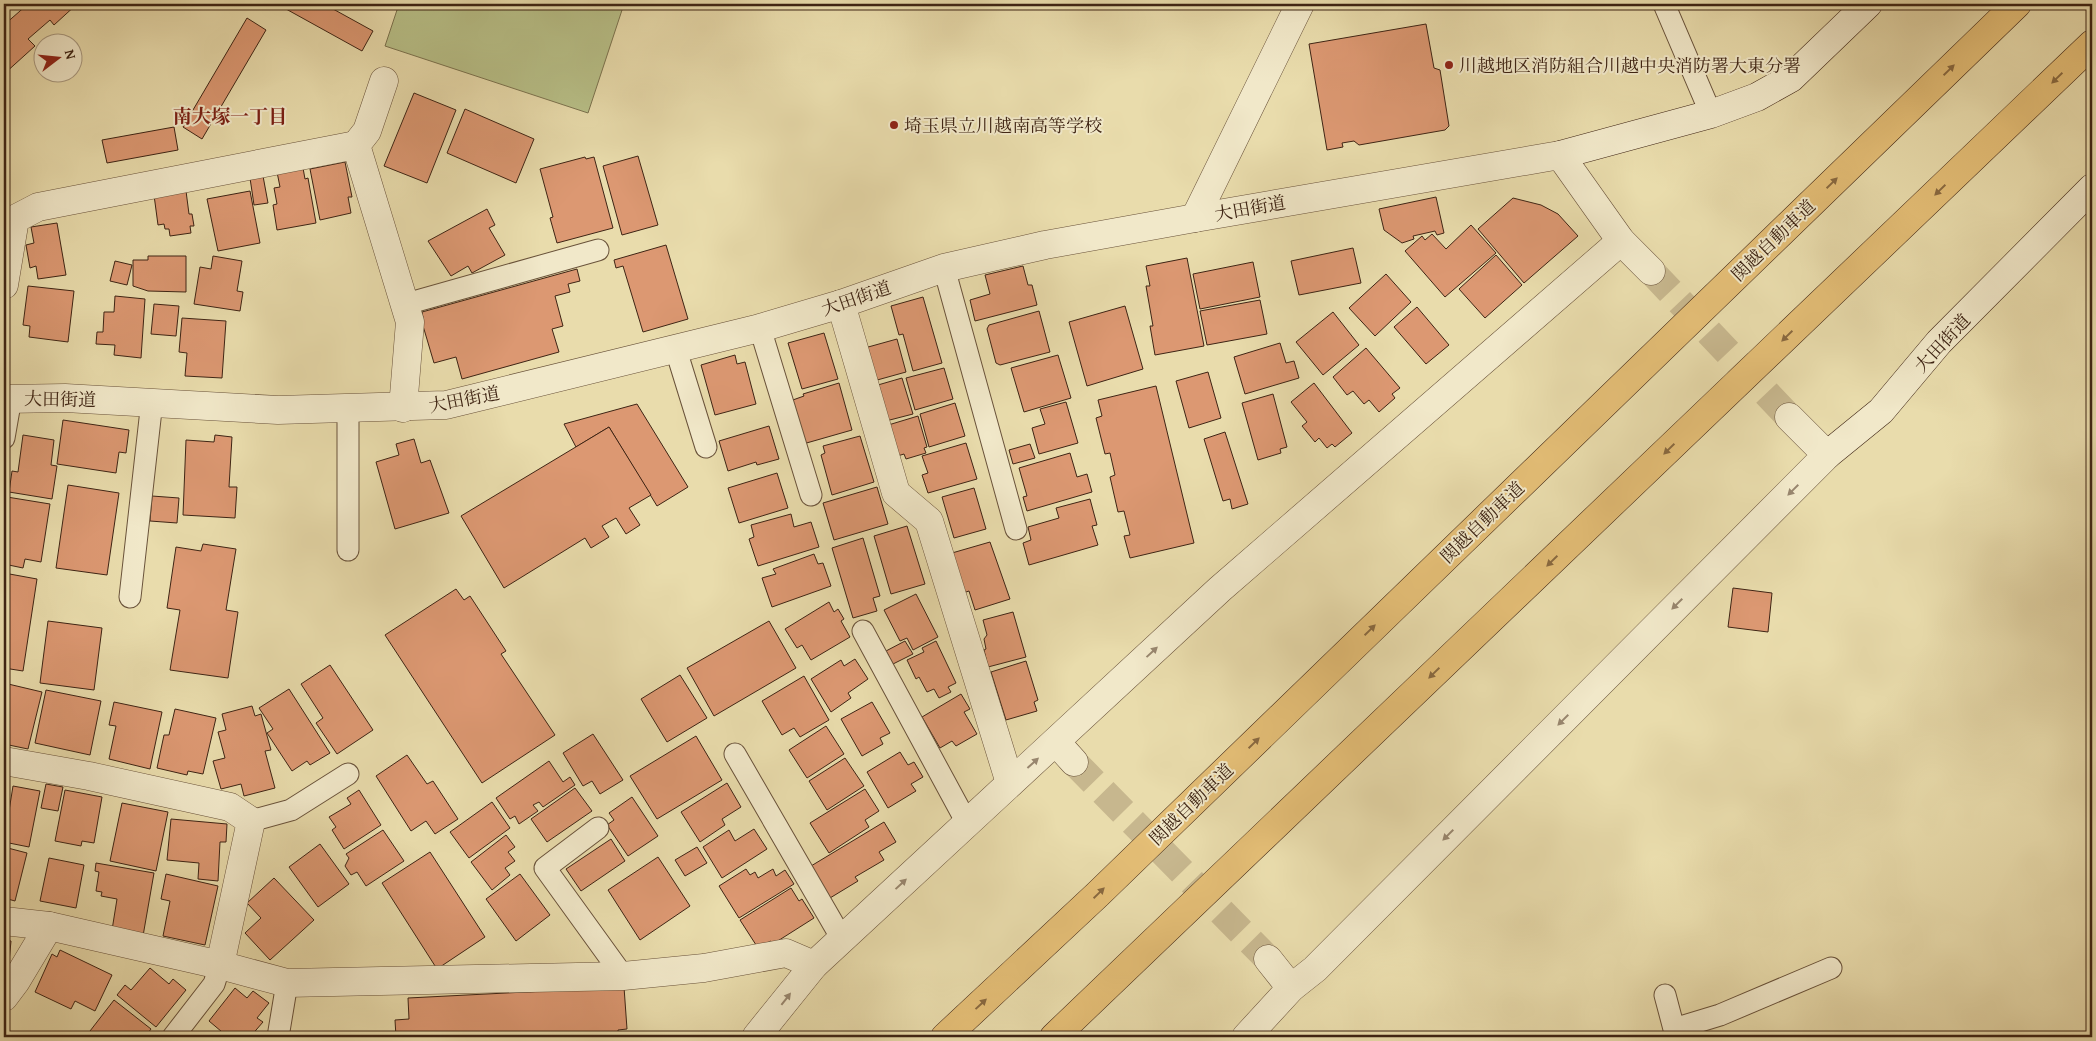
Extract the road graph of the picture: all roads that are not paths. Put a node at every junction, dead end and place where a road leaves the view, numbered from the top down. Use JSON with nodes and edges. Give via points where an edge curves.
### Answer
{"nodes":[{"id":1,"x":1300,"y":4,"type":"edge"},
{"id":2,"x":1664,"y":4,"type":"edge"},
{"id":3,"x":1868,"y":4,"type":"edge"},
{"id":4,"x":2017,"y":4,"type":"edge"},
{"id":5,"x":2092,"y":44,"type":"edge"},
{"id":6,"x":384,"y":81,"type":"dead end"},
{"id":7,"x":1711,"y":114,"type":"junction"},
{"id":8,"x":356,"y":145,"type":"junction"},
{"id":9,"x":1560,"y":156,"type":"junction"},
{"id":10,"x":2092,"y":188,"type":"edge"},
{"id":11,"x":1195,"y":218,"type":"junction"},
{"id":12,"x":1621,"y":241,"type":"junction"},
{"id":13,"x":598,"y":250,"type":"dead end"},
{"id":14,"x":944,"y":268,"type":"junction"},
{"id":15,"x":1651,"y":271,"type":"tunnel mouth"},
{"id":16,"x":4,"y":285,"type":"edge"},
{"id":17,"x":406,"y":304,"type":"junction"},
{"id":18,"x":841,"y":304,"type":"junction"},
{"id":19,"x":760,"y":328,"type":"junction"},
{"id":20,"x":676,"y":350,"type":"junction"},
{"id":21,"x":8,"y":399,"type":"edge"},
{"id":22,"x":152,"y":402,"type":"junction"},
{"id":23,"x":403,"y":408,"type":"junction"},
{"id":24,"x":348,"y":409,"type":"junction"},
{"id":25,"x":1788,"y":417,"type":"tunnel mouth"},
{"id":26,"x":4,"y":438,"type":"edge"},
{"id":27,"x":706,"y":447,"type":"dead end"},
{"id":28,"x":1827,"y":455,"type":"junction"},
{"id":29,"x":811,"y":495,"type":"dead end"},
{"id":30,"x":1016,"y":529,"type":"dead end"},
{"id":31,"x":348,"y":550,"type":"dead end"},
{"id":32,"x":130,"y":597,"type":"dead end"},
{"id":33,"x":863,"y":630,"type":"dead end"},
{"id":34,"x":735,"y":754,"type":"dead end"},
{"id":35,"x":4,"y":761,"type":"edge"},
{"id":36,"x":348,"y":774,"type":"dead end"},
{"id":37,"x":1010,"y":783,"type":"junction"},
{"id":38,"x":250,"y":821,"type":"junction"},
{"id":39,"x":967,"y":823,"type":"junction"},
{"id":40,"x":598,"y":828,"type":"dead end"},
{"id":41,"x":4,"y":921,"type":"edge"},
{"id":42,"x":49,"y":926,"type":"junction"},
{"id":43,"x":842,"y":939,"type":"junction"},
{"id":44,"x":1268,"y":960,"type":"tunnel mouth"},
{"id":45,"x":814,"y":964,"type":"junction"},
{"id":46,"x":220,"y":965,"type":"junction"},
{"id":47,"x":1831,"y":968,"type":"dead end"},
{"id":48,"x":623,"y":976,"type":"junction"},
{"id":49,"x":287,"y":984,"type":"junction"},
{"id":50,"x":1291,"y":988,"type":"junction"},
{"id":51,"x":1665,"y":995,"type":"dead end"},
{"id":52,"x":4,"y":997,"type":"edge"},
{"id":53,"x":173,"y":1037,"type":"edge"},
{"id":54,"x":278,"y":1037,"type":"edge"},
{"id":55,"x":756,"y":1037,"type":"edge"},
{"id":56,"x":945,"y":1037,"type":"edge"},
{"id":57,"x":1054,"y":1037,"type":"edge"},
{"id":58,"x":1246,"y":1037,"type":"edge"}],
"edges":[{"from":1,"to":11,"type":"street"},
{"from":2,"to":7,"type":"lane"},
{"from":3,"to":7,"type":"street","name":"大田街道","via":[[1791,78],[1756,97]]},
{"from":56,"to":4,"type":"highway","name":"関越自動車道","one_way":true,"via":[[1098,894]]},
{"from":5,"to":57,"type":"highway","one_way":true},
{"from":6,"to":8,"type":"street","via":[[367,131]]},
{"from":7,"to":9,"type":"street","name":"大田街道"},
{"from":8,"to":16,"type":"street","via":[[38,207],[15,219]]},
{"from":8,"to":17,"type":"street"},
{"from":9,"to":11,"type":"street","name":"大田街道"},
{"from":9,"to":12,"type":"street"},
{"from":10,"to":28,"type":"street","name":"大田街道","via":[[1939,342],[1882,411]]},
{"from":11,"to":14,"type":"street","name":"大田街道","via":[[1045,245]]},
{"from":12,"to":15,"type":"street"},
{"from":37,"to":12,"type":"street","one_way":true,"via":[[1065,752],[1220,589]]},
{"from":13,"to":17,"type":"lane"},
{"from":14,"to":18,"type":"street","name":"大田街道"},
{"from":14,"to":30,"type":"lane"},
{"from":17,"to":23,"type":"street","via":[[410,322]]},
{"from":18,"to":19,"type":"street","name":"大田街道"},
{"from":18,"to":37,"type":"street","via":[[896,493],[929,521]]},
{"from":19,"to":20,"type":"street","name":"大田街道"},
{"from":19,"to":29,"type":"lane"},
{"from":20,"to":23,"type":"street","name":"大田街道","via":[[446,405]]},
{"from":20,"to":27,"type":"lane"},
{"from":21,"to":22,"type":"street","name":"大田街道"},
{"from":21,"to":26,"type":"lane"},
{"from":22,"to":24,"type":"street","name":"大田街道","via":[[278,410]]},
{"from":22,"to":32,"type":"lane"},
{"from":23,"to":24,"type":"street","name":"大田街道"},
{"from":24,"to":31,"type":"lane"},
{"from":25,"to":28,"type":"street"},
{"from":28,"to":50,"type":"street","name":"大田街道","one_way":true,"via":[[1322,962]]},
{"from":33,"to":39,"type":"lane"},
{"from":34,"to":43,"type":"lane"},
{"from":35,"to":38,"type":"street","via":[[230,807]]},
{"from":36,"to":38,"type":"lane","via":[[291,810]]},
{"from":37,"to":39,"type":"street"},
{"from":38,"to":46,"type":"street"},
{"from":43,"to":39,"type":"street","one_way":true},
{"from":40,"to":48,"type":"lane","via":[[545,868]]},
{"from":41,"to":42,"type":"street"},
{"from":42,"to":46,"type":"street"},
{"from":42,"to":52,"type":"street"},
{"from":43,"to":45,"type":"street"},
{"from":44,"to":50,"type":"street"},
{"from":45,"to":48,"type":"street","via":[[786,953],[704,968]]},
{"from":55,"to":45,"type":"street","one_way":true},
{"from":46,"to":49,"type":"street"},
{"from":46,"to":53,"type":"lane","via":[[214,984]]},
{"from":47,"to":51,"type":"lane","via":[[1720,1015],[1674,1029]]},
{"from":48,"to":49,"type":"street"},
{"from":49,"to":54,"type":"lane"},
{"from":50,"to":58,"type":"street","name":"大田街道"}]}
